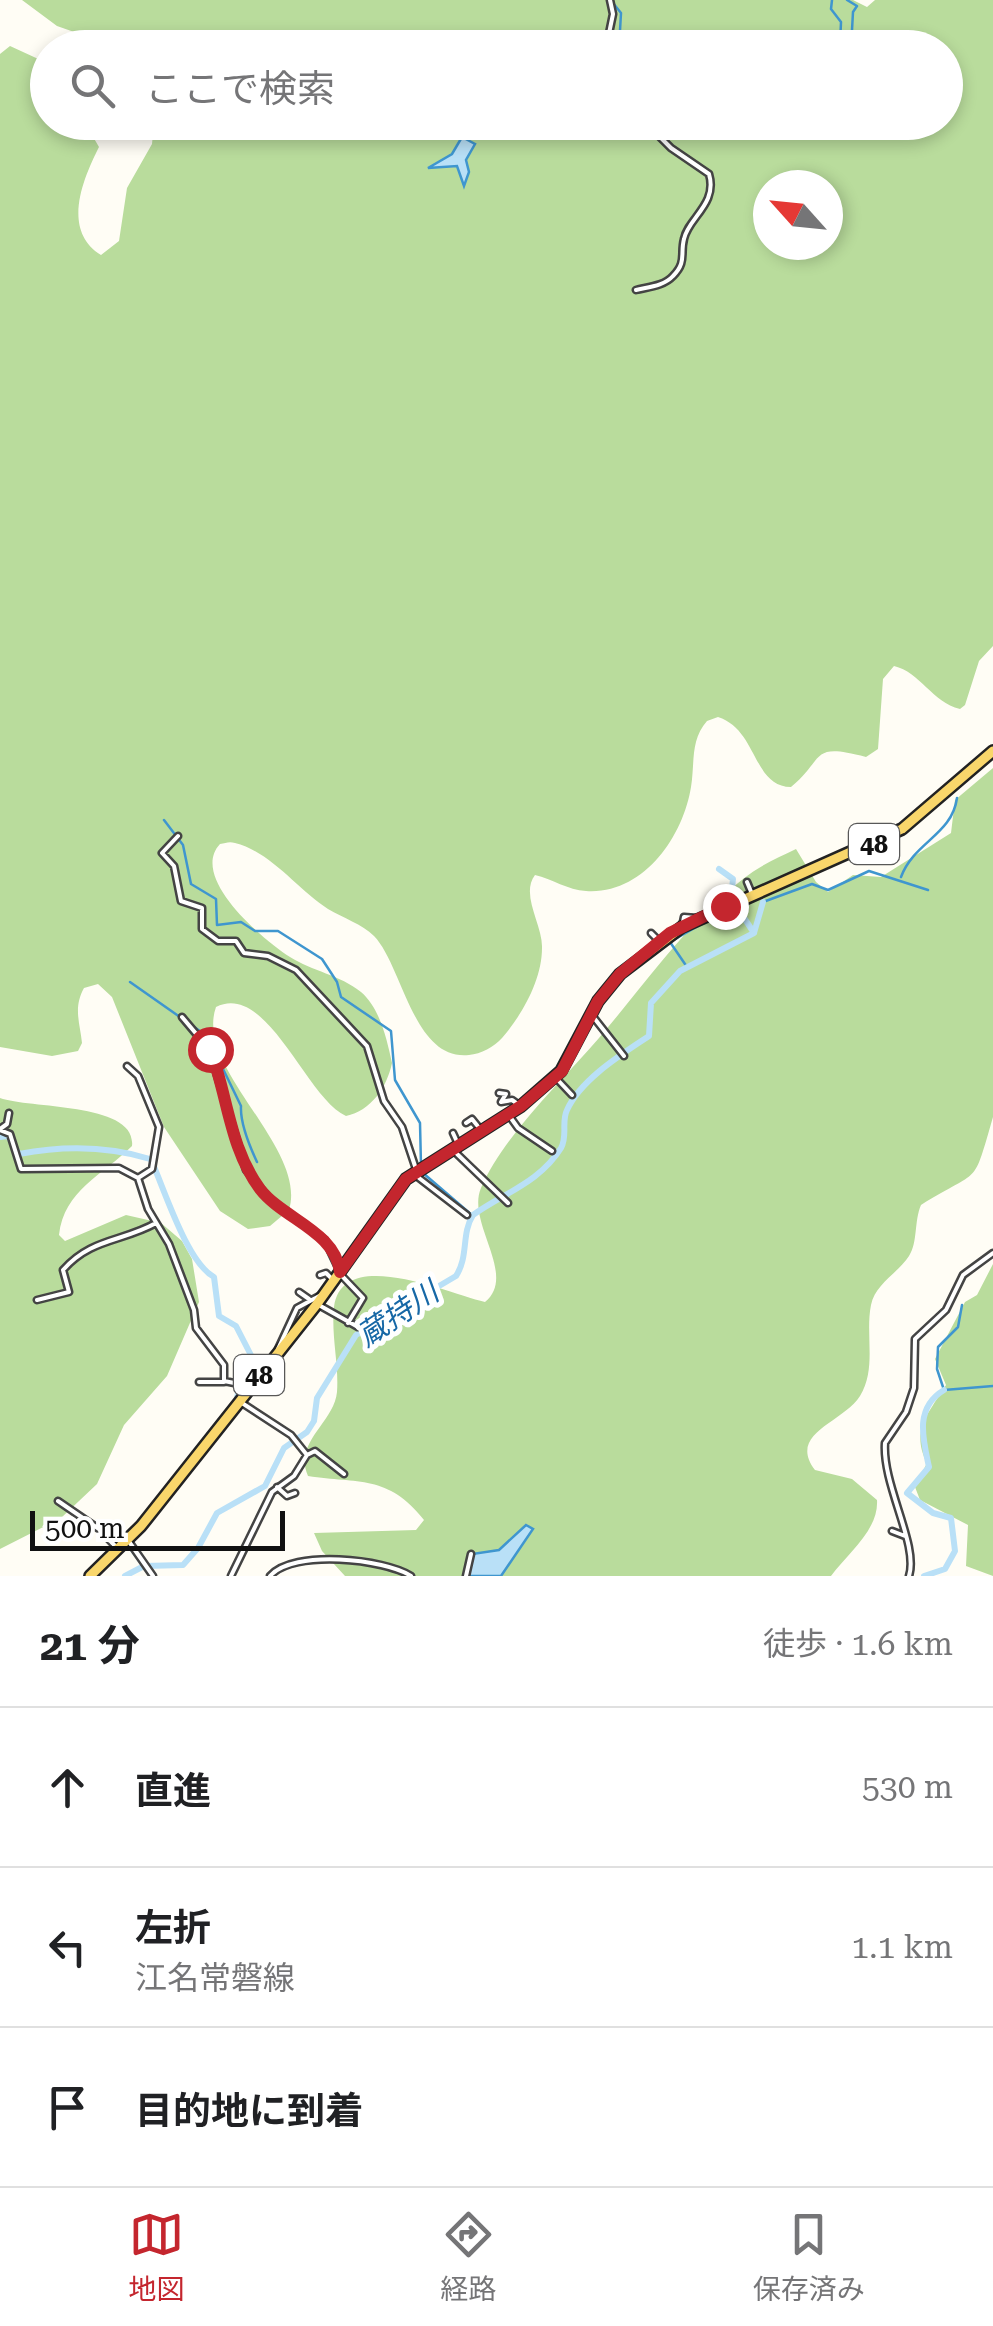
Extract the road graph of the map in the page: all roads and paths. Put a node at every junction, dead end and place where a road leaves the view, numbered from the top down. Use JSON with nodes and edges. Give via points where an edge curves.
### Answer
{"nodes":[{"id":1,"x":610,"y":0,"type":"edge"},
{"id":2,"x":610,"y":30,"type":"edge"},
{"id":3,"x":663,"y":140,"type":"edge"},
{"id":4,"x":636,"y":290,"type":"dead end"},
{"id":5,"x":993,"y":751,"type":"edge"},
{"id":6,"x":178,"y":836,"type":"dead end"},
{"id":7,"x":747,"y":882,"type":"dead end"},
{"id":8,"x":733,"y":900,"type":"junction"},
{"id":9,"x":591,"y":1014,"type":"junction"},
{"id":10,"x":182,"y":1017,"type":"dead end"},
{"id":11,"x":624,"y":1056,"type":"dead end"},
{"id":12,"x":127,"y":1066,"type":"dead end"},
{"id":13,"x":555,"y":1077,"type":"junction"},
{"id":14,"x":499,"y":1093,"type":"dead end"},
{"id":15,"x":572,"y":1095,"type":"dead end"},
{"id":16,"x":521,"y":1106,"type":"junction"},
{"id":17,"x":9,"y":1113,"type":"dead end"},
{"id":18,"x":501,"y":1114,"type":"junction"},
{"id":19,"x":466,"y":1123,"type":"dead end"},
{"id":20,"x":0,"y":1130,"type":"edge"},
{"id":21,"x":482,"y":1130,"type":"junction"},
{"id":22,"x":453,"y":1133,"type":"dead end"},
{"id":23,"x":455,"y":1146,"type":"junction"},
{"id":24,"x":552,"y":1152,"type":"dead end"},
{"id":25,"x":420,"y":1168,"type":"junction"},
{"id":26,"x":138,"y":1178,"type":"junction"},
{"id":27,"x":508,"y":1202,"type":"dead end"},
{"id":28,"x":467,"y":1214,"type":"dead end"},
{"id":29,"x":156,"y":1223,"type":"junction"},
{"id":30,"x":993,"y":1253,"type":"edge"},
{"id":31,"x":320,"y":1275,"type":"dead end"},
{"id":32,"x":337,"y":1276,"type":"junction"},
{"id":33,"x":952,"y":1279,"type":"dead end"},
{"id":34,"x":959,"y":1282,"type":"junction"},
{"id":35,"x":299,"y":1292,"type":"dead end"},
{"id":36,"x":37,"y":1300,"type":"dead end"},
{"id":37,"x":313,"y":1302,"type":"junction"},
{"id":38,"x":348,"y":1324,"type":"junction"},
{"id":39,"x":358,"y":1328,"type":"dead end"},
{"id":40,"x":199,"y":1382,"type":"dead end"},
{"id":41,"x":224,"y":1382,"type":"junction"},
{"id":42,"x":245,"y":1385,"type":"junction"},
{"id":43,"x":238,"y":1401,"type":"junction"},
{"id":44,"x":306,"y":1455,"type":"junction"},
{"id":45,"x":344,"y":1474,"type":"dead end"},
{"id":46,"x":277,"y":1487,"type":"junction"},
{"id":47,"x":296,"y":1494,"type":"dead end"},
{"id":48,"x":58,"y":1501,"type":"dead end"},
{"id":49,"x":892,"y":1531,"type":"dead end"},
{"id":50,"x":905,"y":1536,"type":"junction"},
{"id":51,"x":129,"y":1538,"type":"junction"},
{"id":52,"x":118,"y":1549,"type":"junction"},
{"id":53,"x":471,"y":1554,"type":"dead end"},
{"id":54,"x":90,"y":1576,"type":"edge"},
{"id":55,"x":153,"y":1576,"type":"edge"},
{"id":56,"x":230,"y":1576,"type":"edge"},
{"id":57,"x":270,"y":1576,"type":"edge"},
{"id":58,"x":411,"y":1576,"type":"edge"},
{"id":59,"x":466,"y":1576,"type":"edge"},
{"id":60,"x":909,"y":1576,"type":"edge"}],
"edges":[{"from":1,"to":2,"type":"street"},
{"from":3,"to":4,"type":"street","via":[[712,181],[684,237],[678,271],[666,282]]},
{"from":5,"to":8,"type":"main road","number":"48","via":[[902,829]]},
{"from":6,"to":25,"type":"street","via":[[162,853],[174,866],[181,901],[202,908],[200,926],[212,939],[236,941],[244,953],[296,970],[364,1043],[384,1101]]},
{"from":7,"to":8,"type":"street"},
{"from":8,"to":9,"type":"main road","number":"48","via":[[652,941]]},
{"from":9,"to":11,"type":"street"},
{"from":9,"to":13,"type":"main road","number":"48"},
{"from":10,"to":32,"type":"street","via":[[210,1049],[246,1170],[271,1201],[325,1240]]},
{"from":12,"to":26,"type":"street","via":[[138,1076],[159,1130],[152,1169]]},
{"from":13,"to":15,"type":"street"},
{"from":13,"to":16,"type":"main road","number":"48"},
{"from":14,"to":16,"type":"street","via":[[506,1095],[500,1102]]},
{"from":16,"to":18,"type":"main road","number":"48"},
{"from":17,"to":20,"type":"street"},
{"from":18,"to":21,"type":"main road","number":"48"},
{"from":18,"to":24,"type":"street"},
{"from":19,"to":21,"type":"street","via":[[472,1119]]},
{"from":20,"to":26,"type":"street","via":[[9,1132],[16,1166],[25,1170],[119,1168]]},
{"from":21,"to":23,"type":"main road","number":"48"},
{"from":22,"to":23,"type":"street"},
{"from":23,"to":25,"type":"main road","number":"48"},
{"from":23,"to":27,"type":"street","via":[[466,1168]]},
{"from":25,"to":28,"type":"street","via":[[424,1184]]},
{"from":25,"to":32,"type":"main road","number":"48","via":[[398,1188]]},
{"from":26,"to":29,"type":"street"},
{"from":29,"to":36,"type":"street","via":[[84,1252],[63,1270],[69,1292]]},
{"from":29,"to":41,"type":"street","via":[[196,1328],[224,1365]]},
{"from":30,"to":34,"type":"street"},
{"from":31,"to":32,"type":"street"},
{"from":32,"to":37,"type":"main road","number":"48"},
{"from":32,"to":38,"type":"street","via":[[363,1298]]},
{"from":33,"to":34,"type":"street"},
{"from":34,"to":50,"type":"street","via":[[946,1310],[912,1344],[916,1380],[906,1412],[885,1443]]},
{"from":35,"to":37,"type":"street"},
{"from":37,"to":38,"type":"street"},
{"from":37,"to":42,"type":"main road","number":"48"},
{"from":38,"to":39,"type":"street"},
{"from":40,"to":41,"type":"street"},
{"from":41,"to":42,"type":"street"},
{"from":42,"to":43,"type":"main road","number":"48"},
{"from":43,"to":44,"type":"street","via":[[282,1428]]},
{"from":43,"to":51,"type":"main road","number":"48"},
{"from":44,"to":45,"type":"street","via":[[316,1451]]},
{"from":44,"to":46,"type":"street","via":[[294,1476]]},
{"from":46,"to":47,"type":"street"},
{"from":46,"to":56,"type":"street"},
{"from":48,"to":52,"type":"street"},
{"from":49,"to":50,"type":"street"},
{"from":50,"to":60,"type":"street","via":[[913,1560]]},
{"from":51,"to":52,"type":"main road","number":"48"},
{"from":51,"to":55,"type":"street"},
{"from":52,"to":54,"type":"main road","number":"48"},
{"from":53,"to":59,"type":"street"},
{"from":57,"to":58,"type":"street","via":[[307,1559],[391,1564]]}]}
